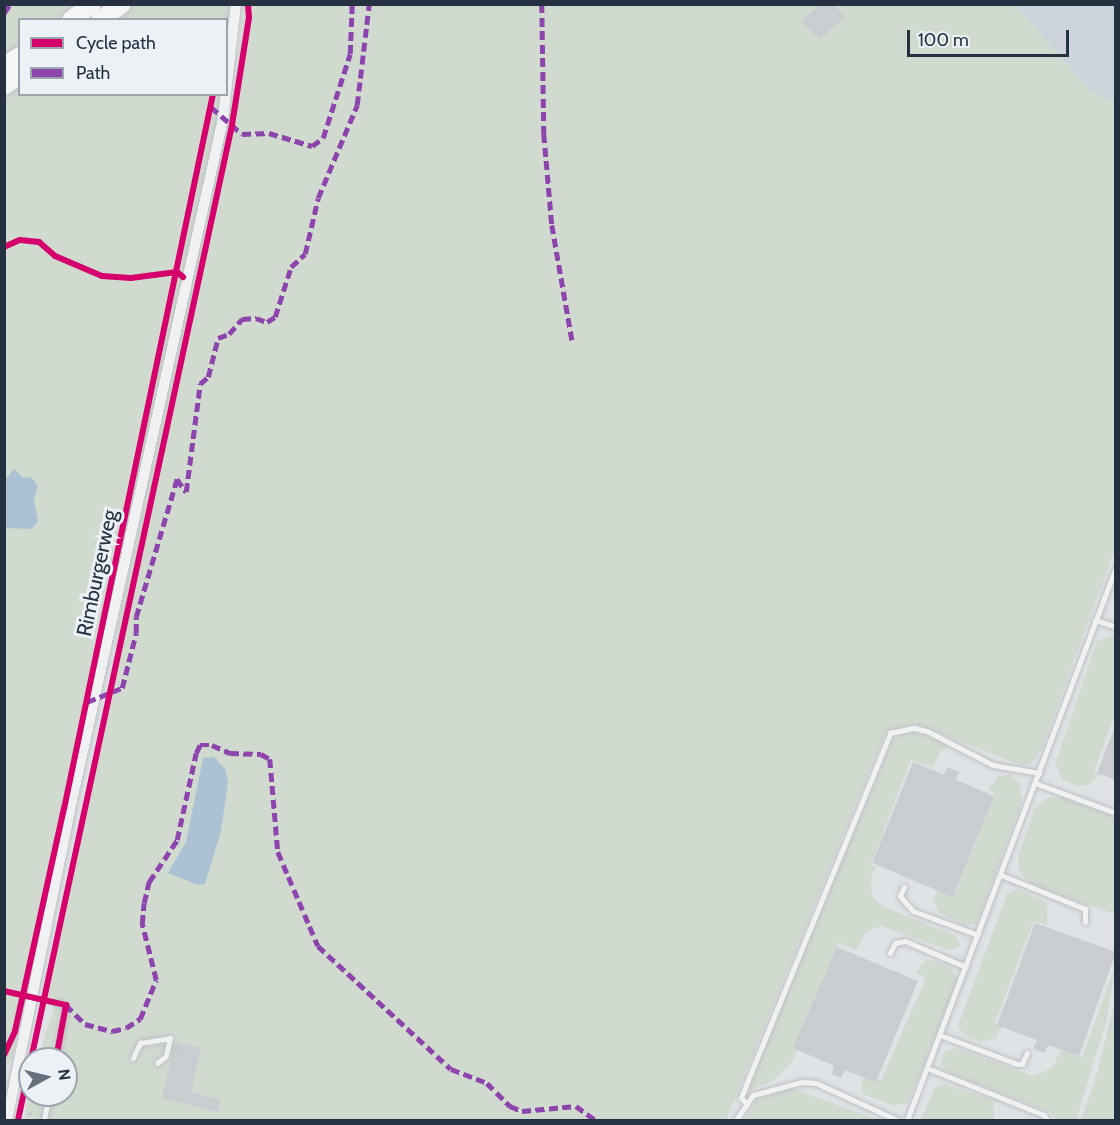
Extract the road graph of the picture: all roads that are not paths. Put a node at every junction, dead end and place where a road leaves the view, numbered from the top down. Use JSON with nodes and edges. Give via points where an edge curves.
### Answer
{"nodes":[{"id":1,"x":92,"y":4,"type":"edge"},
{"id":2,"x":122,"y":4,"type":"edge"},
{"id":3,"x":236,"y":4,"type":"edge"},
{"id":4,"x":74,"y":18,"type":"edge"},
{"id":5,"x":103,"y":18,"type":"edge"},
{"id":6,"x":18,"y":57,"type":"edge"},
{"id":7,"x":4,"y":66,"type":"edge"},
{"id":8,"x":228,"y":75,"type":"edge"},
{"id":9,"x":18,"y":76,"type":"edge"},
{"id":10,"x":4,"y":86,"type":"edge"},
{"id":11,"x":226,"y":96,"type":"edge"},
{"id":12,"x":1116,"y":567,"type":"edge"},
{"id":13,"x":1095,"y":620,"type":"junction"},
{"id":14,"x":1116,"y":627,"type":"edge"},
{"id":15,"x":1039,"y":773,"type":"junction"},
{"id":16,"x":1035,"y":783,"type":"junction"},
{"id":17,"x":1116,"y":813,"type":"edge"},
{"id":18,"x":1001,"y":875,"type":"junction"},
{"id":19,"x":904,"y":887,"type":"dead end"},
{"id":20,"x":1085,"y":922,"type":"dead end"},
{"id":21,"x":978,"y":935,"type":"junction"},
{"id":22,"x":890,"y":953,"type":"dead end"},
{"id":23,"x":966,"y":967,"type":"junction"},
{"id":24,"x":56,"y":1003,"type":"dead end"},
{"id":25,"x":940,"y":1035,"type":"junction"},
{"id":26,"x":58,"y":1047,"type":"edge"},
{"id":27,"x":1027,"y":1053,"type":"dead end"},
{"id":28,"x":133,"y":1058,"type":"dead end"},
{"id":29,"x":157,"y":1063,"type":"dead end"},
{"id":30,"x":927,"y":1068,"type":"junction"},
{"id":31,"x":745,"y":1102,"type":"junction"},
{"id":32,"x":7,"y":1120,"type":"edge"},
{"id":33,"x":736,"y":1120,"type":"edge"},
{"id":34,"x":897,"y":1120,"type":"edge"},
{"id":35,"x":907,"y":1120,"type":"edge"},
{"id":36,"x":1047,"y":1120,"type":"edge"}],
"edges":[{"from":1,"to":4,"type":"highway"},
{"from":2,"to":5,"type":"highway"},
{"from":3,"to":8,"type":"street","name":"Rimburgerweg"},
{"from":6,"to":7,"type":"highway"},
{"from":9,"to":10,"type":"highway"},
{"from":11,"to":32,"type":"street","name":"Rimburgerweg","via":[[67,820]]},
{"from":12,"to":13,"type":"lane"},
{"from":13,"to":14,"type":"lane"},
{"from":13,"to":15,"type":"lane"},
{"from":15,"to":16,"type":"lane"},
{"from":15,"to":31,"type":"lane","via":[[993,765],[927,731],[914,728],[890,733],[741,1098]]},
{"from":16,"to":17,"type":"lane"},
{"from":16,"to":18,"type":"lane"},
{"from":18,"to":20,"type":"lane","via":[[1085,909]]},
{"from":18,"to":21,"type":"lane"},
{"from":19,"to":21,"type":"lane","via":[[900,896],[913,911]]},
{"from":21,"to":23,"type":"lane"},
{"from":22,"to":23,"type":"lane","via":[[895,943],[904,941]]},
{"from":23,"to":25,"type":"lane"},
{"from":24,"to":26,"type":"lane","via":[[66,1005]]},
{"from":25,"to":27,"type":"lane","via":[[1017,1064],[1023,1064]]},
{"from":25,"to":30,"type":"lane"},
{"from":28,"to":29,"type":"lane","via":[[140,1043],[170,1038],[166,1056]]},
{"from":30,"to":35,"type":"lane"},
{"from":30,"to":36,"type":"lane","via":[[1044,1115]]},
{"from":31,"to":33,"type":"lane"},
{"from":31,"to":34,"type":"lane","via":[[753,1095],[789,1084],[816,1083]]}]}
